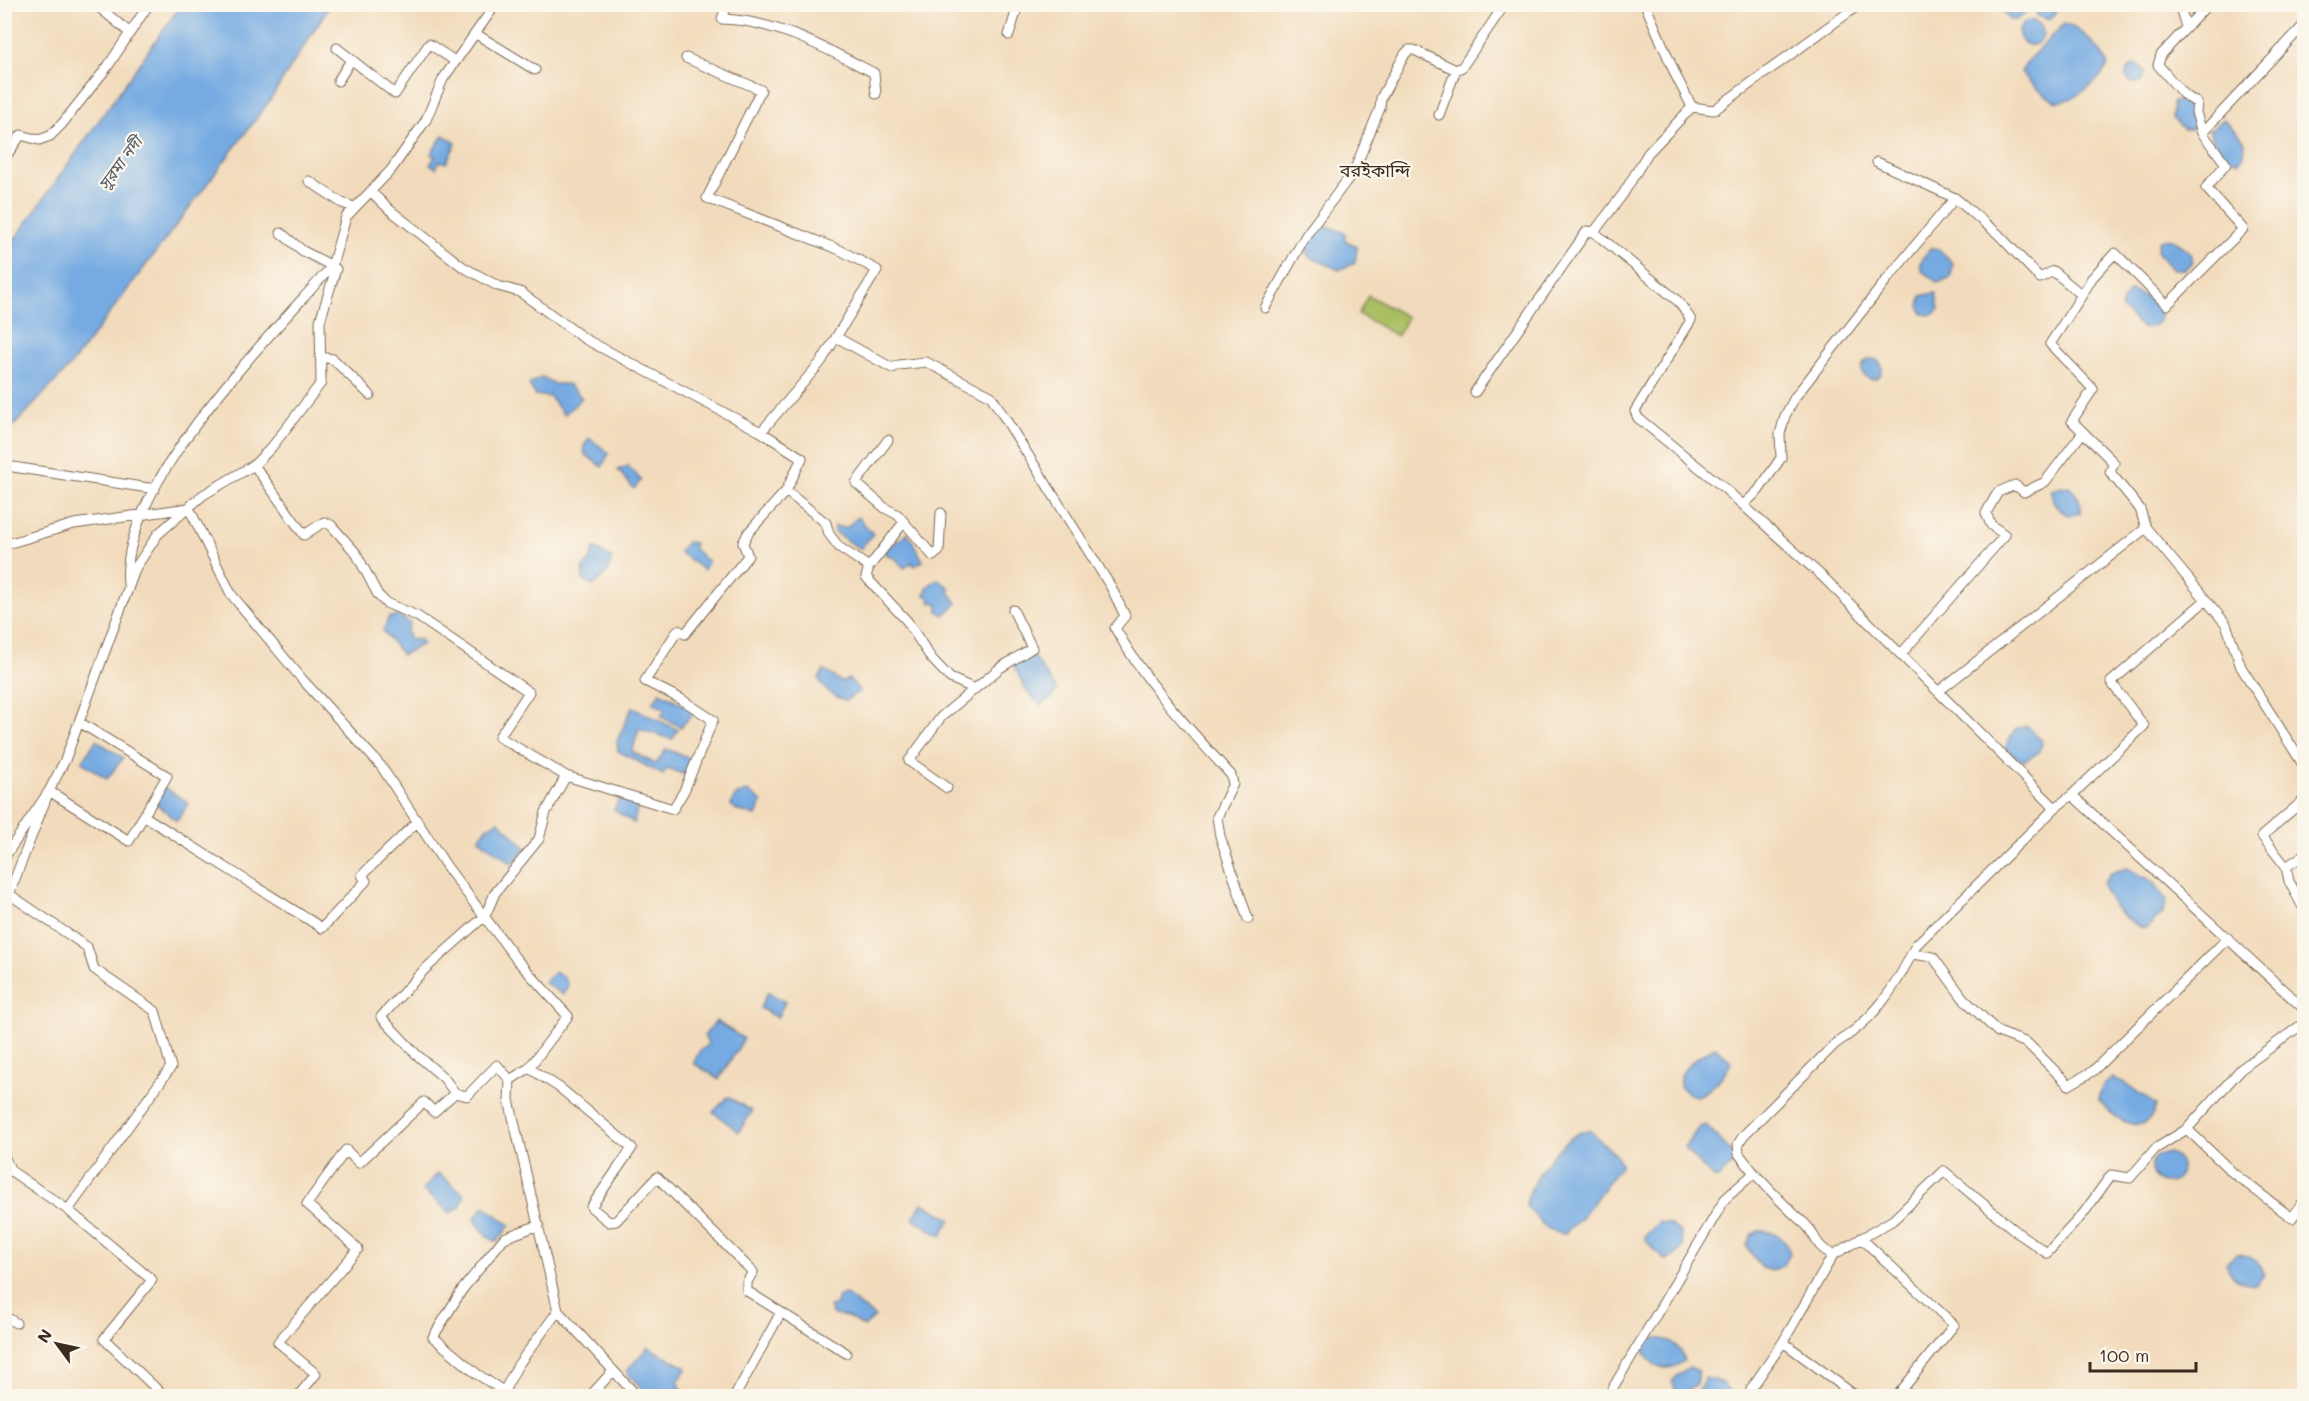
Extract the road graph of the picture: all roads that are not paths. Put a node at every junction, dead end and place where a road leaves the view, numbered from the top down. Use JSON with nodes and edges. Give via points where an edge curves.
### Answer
{"nodes":[{"id":1,"x":95,"y":4,"type":"edge"},
{"id":2,"x":149,"y":4,"type":"edge"},
{"id":3,"x":496,"y":4,"type":"edge"},
{"id":4,"x":727,"y":4,"type":"edge"},
{"id":5,"x":1012,"y":4,"type":"edge"},
{"id":6,"x":1504,"y":4,"type":"edge"},
{"id":7,"x":1645,"y":4,"type":"edge"},
{"id":8,"x":1860,"y":4,"type":"edge"},
{"id":9,"x":2179,"y":4,"type":"edge"},
{"id":10,"x":2208,"y":4,"type":"edge"},
{"id":11,"x":2304,"y":25,"type":"edge"},
{"id":12,"x":2186,"y":27,"type":"junction"},
{"id":13,"x":129,"y":32,"type":"junction"},
{"id":14,"x":476,"y":34,"type":"junction"},
{"id":15,"x":1009,"y":35,"type":"dead end"},
{"id":16,"x":337,"y":48,"type":"dead end"},
{"id":17,"x":686,"y":58,"type":"dead end"},
{"id":18,"x":351,"y":60,"type":"junction"},
{"id":19,"x":455,"y":62,"type":"junction"},
{"id":20,"x":535,"y":70,"type":"dead end"},
{"id":21,"x":1456,"y":70,"type":"junction"},
{"id":22,"x":338,"y":81,"type":"dead end"},
{"id":23,"x":876,"y":94,"type":"dead end"},
{"id":24,"x":1692,"y":107,"type":"junction"},
{"id":25,"x":1439,"y":116,"type":"dead end"},
{"id":26,"x":2202,"y":133,"type":"junction"},
{"id":27,"x":4,"y":159,"type":"edge"},
{"id":28,"x":1876,"y":162,"type":"dead end"},
{"id":29,"x":309,"y":181,"type":"dead end"},
{"id":30,"x":371,"y":192,"type":"junction"},
{"id":31,"x":1955,"y":198,"type":"junction"},
{"id":32,"x":354,"y":207,"type":"junction"},
{"id":33,"x":1594,"y":232,"type":"junction"},
{"id":34,"x":281,"y":233,"type":"dead end"},
{"id":35,"x":332,"y":266,"type":"junction"},
{"id":36,"x":2082,"y":295,"type":"junction"},
{"id":37,"x":1264,"y":308,"type":"dead end"},
{"id":38,"x":836,"y":337,"type":"junction"},
{"id":39,"x":320,"y":357,"type":"junction"},
{"id":40,"x":1475,"y":392,"type":"dead end"},
{"id":41,"x":370,"y":395,"type":"dead end"},
{"id":42,"x":761,"y":432,"type":"junction"},
{"id":43,"x":2083,"y":432,"type":"junction"},
{"id":44,"x":888,"y":440,"type":"dead end"},
{"id":45,"x":254,"y":465,"type":"junction"},
{"id":46,"x":13,"y":468,"type":"dead end"},
{"id":47,"x":154,"y":489,"type":"junction"},
{"id":48,"x":786,"y":491,"type":"junction"},
{"id":49,"x":1743,"y":505,"type":"junction"},
{"id":50,"x":189,"y":508,"type":"junction"},
{"id":51,"x":142,"y":513,"type":"junction"},
{"id":52,"x":941,"y":513,"type":"dead end"},
{"id":53,"x":904,"y":522,"type":"junction"},
{"id":54,"x":2146,"y":528,"type":"junction"},
{"id":55,"x":4,"y":545,"type":"edge"},
{"id":56,"x":869,"y":567,"type":"junction"},
{"id":57,"x":128,"y":587,"type":"junction"},
{"id":58,"x":2206,"y":600,"type":"junction"},
{"id":59,"x":1013,"y":610,"type":"dead end"},
{"id":60,"x":1902,"y":653,"type":"junction"},
{"id":61,"x":975,"y":689,"type":"junction"},
{"id":62,"x":1940,"y":691,"type":"junction"},
{"id":63,"x":79,"y":722,"type":"junction"},
{"id":64,"x":2302,"y":759,"type":"edge"},
{"id":65,"x":566,"y":776,"type":"junction"},
{"id":66,"x":947,"y":788,"type":"dead end"},
{"id":67,"x":49,"y":790,"type":"junction"},
{"id":68,"x":2072,"y":795,"type":"junction"},
{"id":69,"x":2304,"y":800,"type":"edge"},
{"id":70,"x":2055,"y":808,"type":"junction"},
{"id":71,"x":144,"y":816,"type":"junction"},
{"id":72,"x":417,"y":822,"type":"junction"},
{"id":73,"x":2304,"y":855,"type":"edge"},
{"id":74,"x":4,"y":858,"type":"edge"},
{"id":75,"x":2286,"y":867,"type":"junction"},
{"id":76,"x":2304,"y":909,"type":"edge"},
{"id":77,"x":485,"y":916,"type":"junction"},
{"id":78,"x":1248,"y":918,"type":"dead end"},
{"id":79,"x":2228,"y":938,"type":"junction"},
{"id":80,"x":1911,"y":954,"type":"junction"},
{"id":81,"x":2304,"y":1009,"type":"edge"},
{"id":82,"x":2304,"y":1023,"type":"edge"},
{"id":83,"x":529,"y":1068,"type":"junction"},
{"id":84,"x":510,"y":1080,"type":"junction"},
{"id":85,"x":455,"y":1093,"type":"junction"},
{"id":86,"x":2187,"y":1129,"type":"junction"},
{"id":87,"x":4,"y":1156,"type":"edge"},
{"id":88,"x":1754,"y":1173,"type":"junction"},
{"id":89,"x":2304,"y":1201,"type":"edge"},
{"id":90,"x":68,"y":1210,"type":"junction"},
{"id":91,"x":539,"y":1225,"type":"junction"},
{"id":92,"x":1861,"y":1238,"type":"junction"},
{"id":93,"x":1833,"y":1255,"type":"junction"},
{"id":94,"x":558,"y":1311,"type":"junction"},
{"id":95,"x":780,"y":1314,"type":"junction"},
{"id":96,"x":4,"y":1316,"type":"edge"},
{"id":97,"x":16,"y":1323,"type":"dead end"},
{"id":98,"x":1783,"y":1342,"type":"junction"},
{"id":99,"x":846,"y":1353,"type":"dead end"},
{"id":100,"x":613,"y":1371,"type":"junction"},
{"id":101,"x":508,"y":1394,"type":"edge"},
{"id":102,"x":164,"y":1396,"type":"edge"},
{"id":103,"x":298,"y":1396,"type":"edge"},
{"id":104,"x":590,"y":1396,"type":"edge"},
{"id":105,"x":637,"y":1396,"type":"edge"},
{"id":106,"x":735,"y":1396,"type":"edge"},
{"id":107,"x":1608,"y":1396,"type":"edge"},
{"id":108,"x":1750,"y":1396,"type":"edge"},
{"id":109,"x":1856,"y":1396,"type":"edge"},
{"id":110,"x":1896,"y":1396,"type":"edge"}],
"edges":[{"from":1,"to":13,"type":"street"},
{"from":2,"to":13,"type":"street"},
{"from":3,"to":14,"type":"street"},
{"from":4,"to":23,"type":"street","via":[[722,19],[748,20],[827,49],[874,73]]},
{"from":5,"to":15,"type":"street","via":[[1016,12]]},
{"from":6,"to":21,"type":"street","via":[[1462,67]]},
{"from":7,"to":24,"type":"street"},
{"from":8,"to":24,"type":"street","via":[[1714,110]]},
{"from":9,"to":12,"type":"street"},
{"from":10,"to":12,"type":"street"},
{"from":11,"to":26,"type":"street"},
{"from":12,"to":26,"type":"street","via":[[2161,55],[2158,66],[2183,94],[2197,103]]},
{"from":13,"to":27,"type":"street","via":[[108,66],[62,124],[39,140],[21,135]]},
{"from":14,"to":19,"type":"street"},
{"from":14,"to":20,"type":"street"},
{"from":16,"to":18,"type":"street"},
{"from":17,"to":38,"type":"street","via":[[761,90],[707,198],[840,250],[877,270]]},
{"from":18,"to":19,"type":"street","via":[[395,94],[429,44]]},
{"from":18,"to":22,"type":"street"},
{"from":19,"to":30,"type":"street","via":[[443,79],[426,120]]},
{"from":21,"to":25,"type":"street"},
{"from":21,"to":37,"type":"street","via":[[1414,50],[1405,54],[1381,98],[1354,171],[1306,235]]},
{"from":24,"to":33,"type":"street","via":[[1648,153]]},
{"from":26,"to":36,"type":"street","via":[[2226,164],[2206,188],[2243,229],[2167,305],[2115,254]]},
{"from":28,"to":31,"type":"street"},
{"from":29,"to":32,"type":"street"},
{"from":30,"to":32,"type":"street"},
{"from":30,"to":42,"type":"street","via":[[463,267],[498,286],[520,292],[585,339]]},
{"from":31,"to":36,"type":"street","via":[[1998,234],[2040,278],[2053,271]]},
{"from":31,"to":49,"type":"street","via":[[1795,397],[1780,434],[1781,458]]},
{"from":32,"to":35,"type":"street","via":[[346,217]]},
{"from":33,"to":40,"type":"street","via":[[1587,231]]},
{"from":33,"to":49,"type":"street","via":[[1679,302],[1691,320],[1635,411],[1638,418]]},
{"from":34,"to":35,"type":"street","via":[[303,251]]},
{"from":35,"to":39,"type":"street","via":[[336,269],[320,321]]},
{"from":35,"to":47,"type":"street","via":[[207,408]]},
{"from":36,"to":43,"type":"street","via":[[2050,344],[2093,389],[2072,420]]},
{"from":38,"to":42,"type":"street","via":[[821,362]]},
{"from":38,"to":78,"type":"street","via":[[892,368],[926,362],[991,396],[1001,408],[1111,587],[1125,616],[1115,627],[1127,649],[1162,697],[1231,776],[1233,784],[1217,817]]},
{"from":39,"to":41,"type":"street","via":[[333,359]]},
{"from":39,"to":45,"type":"street","via":[[321,383]]},
{"from":42,"to":48,"type":"street","via":[[802,458]]},
{"from":43,"to":54,"type":"street","via":[[2114,463],[2110,472],[2140,509]]},
{"from":43,"to":60,"type":"street","via":[[2045,482],[2024,492],[2015,485],[1998,492],[1986,513],[1991,525],[2005,535]]},
{"from":44,"to":53,"type":"street","via":[[856,483]]},
{"from":45,"to":50,"type":"street","via":[[203,495]]},
{"from":45,"to":65,"type":"street","via":[[304,536],[324,522],[331,525],[357,553],[386,603],[417,616],[530,692],[499,737]]},
{"from":46,"to":47,"type":"street"},
{"from":47,"to":51,"type":"street"},
{"from":48,"to":56,"type":"street","via":[[826,523],[838,547]]},
{"from":48,"to":65,"type":"street","via":[[748,533],[743,543],[748,556],[685,634],[678,630],[645,681],[713,720],[673,809]]},
{"from":49,"to":60,"type":"street"},
{"from":50,"to":51,"type":"street"},
{"from":50,"to":57,"type":"street","via":[[158,534]]},
{"from":50,"to":72,"type":"street","via":[[231,594],[381,766]]},
{"from":51,"to":55,"type":"street","via":[[74,524]]},
{"from":51,"to":57,"type":"street","via":[[128,557]]},
{"from":52,"to":53,"type":"street","via":[[939,551],[933,556]]},
{"from":53,"to":56,"type":"street"},
{"from":54,"to":58,"type":"street"},
{"from":54,"to":62,"type":"street"},
{"from":56,"to":61,"type":"street","via":[[866,577],[907,621],[931,658],[950,678]]},
{"from":57,"to":63,"type":"street"},
{"from":58,"to":64,"type":"street","via":[[2226,624],[2241,667]]},
{"from":58,"to":68,"type":"street","via":[[2111,682],[2144,726]]},
{"from":59,"to":61,"type":"street","via":[[1032,648]]},
{"from":60,"to":62,"type":"street"},
{"from":61,"to":66,"type":"street","via":[[941,717],[909,761]]},
{"from":62,"to":70,"type":"street"},
{"from":63,"to":67,"type":"street"},
{"from":63,"to":71,"type":"street","via":[[167,776]]},
{"from":65,"to":77,"type":"street","via":[[546,812],[539,839],[495,893]]},
{"from":67,"to":71,"type":"street","via":[[129,841]]},
{"from":67,"to":74,"type":"street"},
{"from":67,"to":90,"type":"street","via":[[9,894],[87,947],[94,969],[155,1011],[171,1067]]},
{"from":68,"to":70,"type":"street"},
{"from":68,"to":79,"type":"street"},
{"from":69,"to":75,"type":"street","via":[[2262,836]]},
{"from":70,"to":80,"type":"street"},
{"from":71,"to":72,"type":"street","via":[[322,928],[366,881],[362,875]]},
{"from":72,"to":77,"type":"street"},
{"from":73,"to":75,"type":"street"},
{"from":75,"to":76,"type":"street"},
{"from":77,"to":83,"type":"street","via":[[517,960],[568,1016]]},
{"from":77,"to":85,"type":"street","via":[[424,970],[381,1017]]},
{"from":79,"to":80,"type":"street","via":[[2093,1071],[2068,1085],[2026,1043],[1998,1032],[1963,998],[1933,957]]},
{"from":79,"to":81,"type":"street"},
{"from":80,"to":88,"type":"street","via":[[1870,1017],[1836,1043],[1744,1135],[1738,1144],[1739,1154]]},
{"from":82,"to":86,"type":"street","via":[[2241,1070]]},
{"from":83,"to":84,"type":"street"},
{"from":83,"to":95,"type":"street","via":[[560,1088],[632,1148],[591,1207],[609,1222],[616,1221],[657,1177],[753,1272],[747,1291]]},
{"from":84,"to":85,"type":"street","via":[[497,1065],[467,1096]]},
{"from":84,"to":91,"type":"street","via":[[509,1100]]},
{"from":85,"to":103,"type":"street","via":[[434,1112],[424,1102],[359,1162],[345,1150],[307,1204],[358,1249],[278,1342],[316,1374]]},
{"from":86,"to":89,"type":"street","via":[[2233,1173],[2292,1218]]},
{"from":86,"to":92,"type":"street","via":[[2155,1149],[2130,1178],[2111,1175],[2083,1214],[2047,1253],[1944,1171],[1893,1220]]},
{"from":87,"to":90,"type":"street","via":[[12,1171]]},
{"from":88,"to":93,"type":"street","via":[[1785,1209],[1806,1225],[1817,1245]]},
{"from":88,"to":107,"type":"street","via":[[1725,1199]]},
{"from":90,"to":102,"type":"street","via":[[152,1280],[104,1339]]},
{"from":91,"to":94,"type":"street"},
{"from":91,"to":101,"type":"street","via":[[504,1238],[462,1290],[433,1337]]},
{"from":92,"to":93,"type":"street"},
{"from":92,"to":110,"type":"street","via":[[1954,1325]]},
{"from":93,"to":98,"type":"street"},
{"from":94,"to":100,"type":"street"},
{"from":94,"to":101,"type":"street","via":[[518,1365]]},
{"from":95,"to":99,"type":"street"},
{"from":95,"to":106,"type":"street"},
{"from":96,"to":97,"type":"street"},
{"from":98,"to":108,"type":"street","via":[[1750,1389]]},
{"from":98,"to":109,"type":"street"},
{"from":100,"to":104,"type":"street"},
{"from":100,"to":105,"type":"street"}]}
